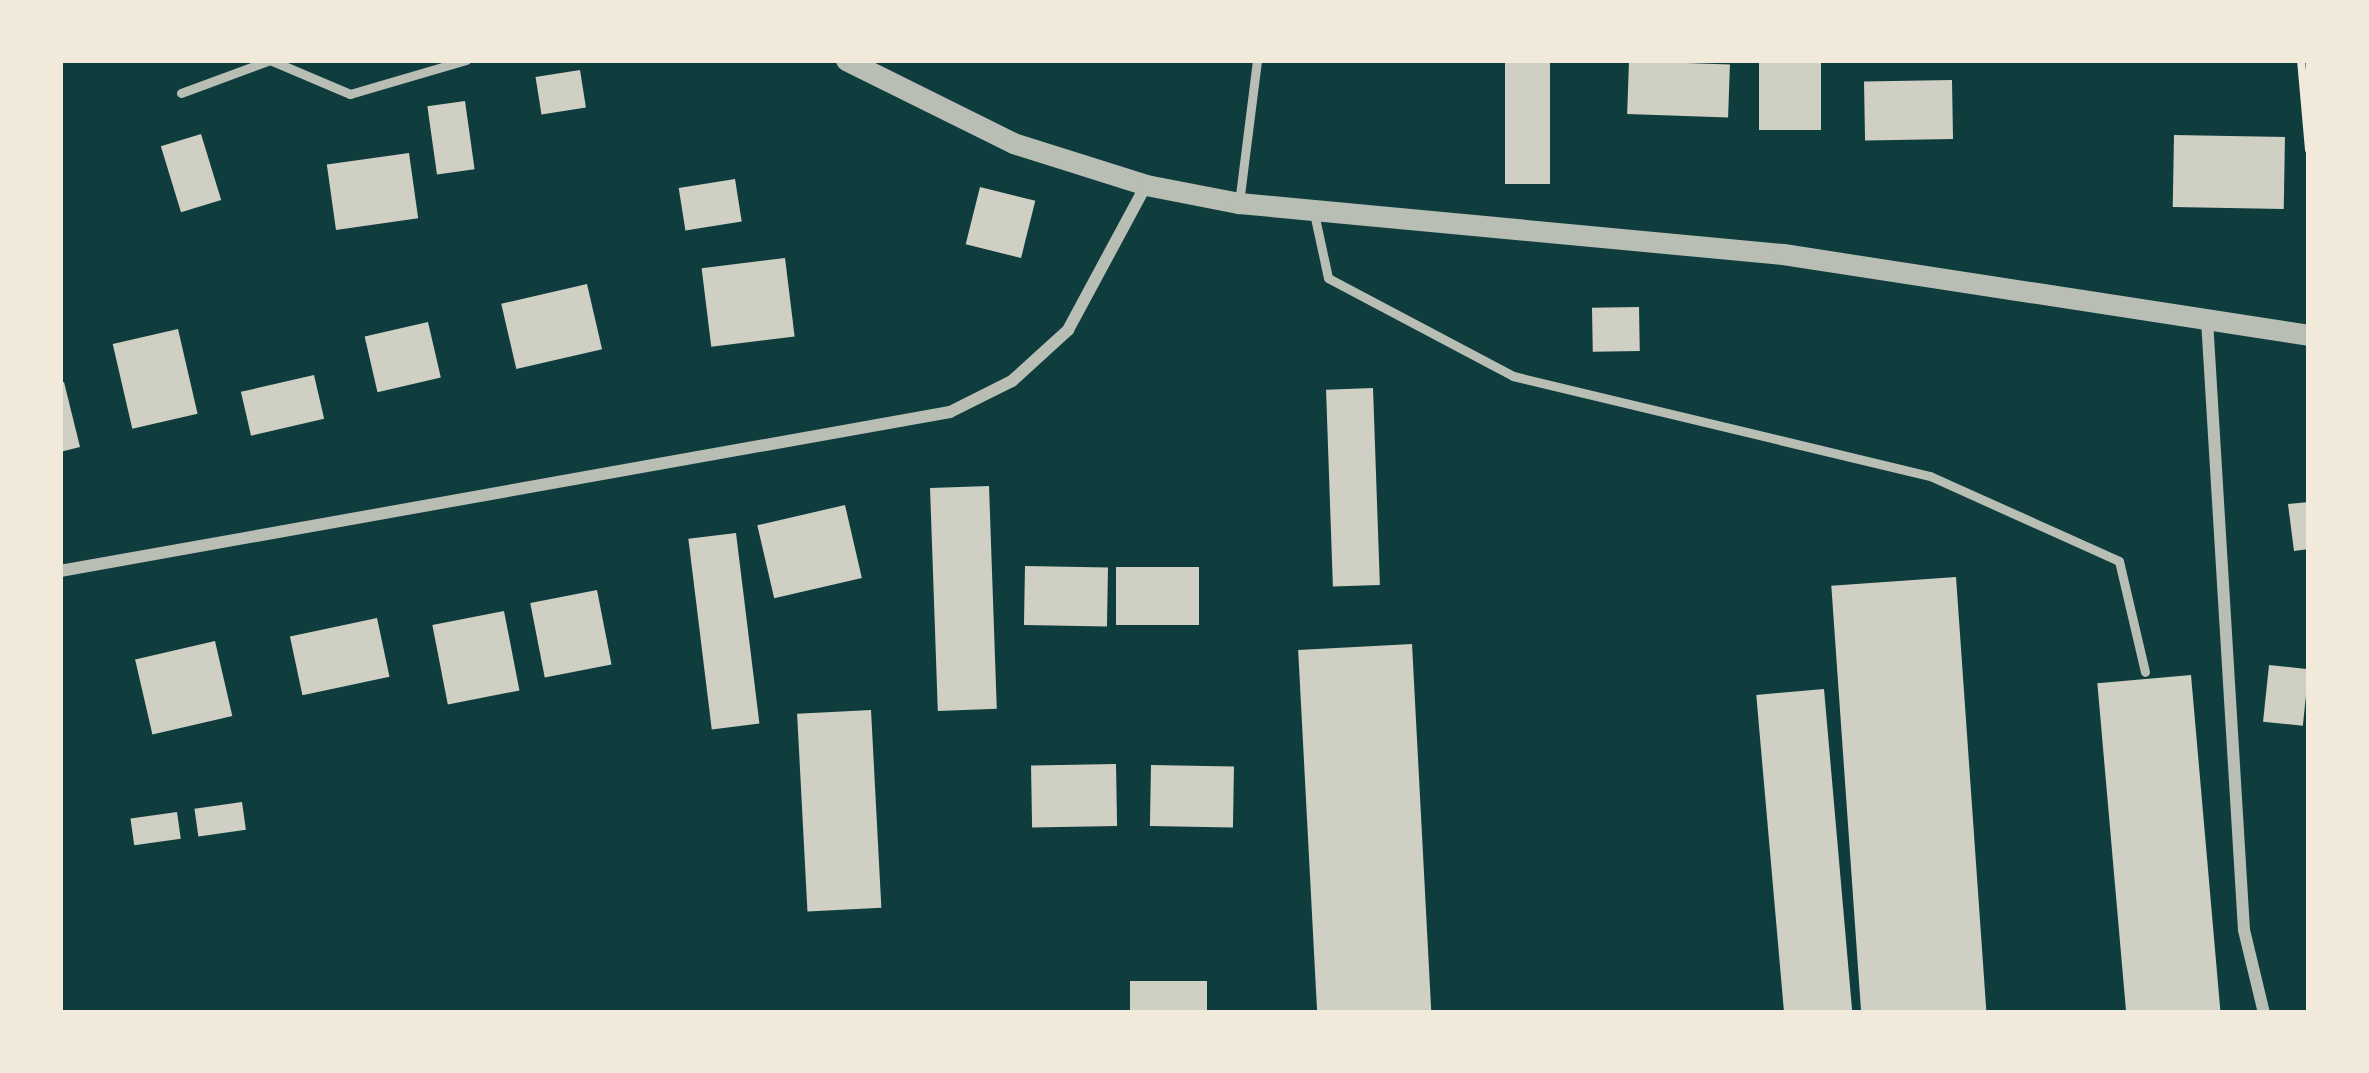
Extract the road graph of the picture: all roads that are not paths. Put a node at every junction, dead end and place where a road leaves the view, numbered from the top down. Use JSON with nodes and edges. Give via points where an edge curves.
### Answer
{"nodes":[{"id":1,"x":466,"y":60,"type":"edge"},
{"id":2,"x":846,"y":60,"type":"edge"},
{"id":3,"x":1257,"y":60,"type":"edge"},
{"id":4,"x":181,"y":93,"type":"dead end"},
{"id":5,"x":1146,"y":184,"type":"junction"},
{"id":6,"x":1239,"y":202,"type":"junction"},
{"id":7,"x":1314,"y":213,"type":"junction"},
{"id":8,"x":2207,"y":320,"type":"junction"},
{"id":9,"x":2309,"y":335,"type":"edge"},
{"id":10,"x":60,"y":571,"type":"edge"},
{"id":11,"x":2145,"y":672,"type":"dead end"},
{"id":12,"x":2264,"y":1013,"type":"edge"}],
"edges":[{"from":1,"to":4,"type":"lane","via":[[350,94],[270,60]]},
{"from":2,"to":5,"type":"street","via":[[1012,142]]},
{"from":3,"to":6,"type":"lane"},
{"from":5,"to":6,"type":"street"},
{"from":5,"to":10,"type":"street","via":[[1068,330],[1012,381],[950,412]]},
{"from":6,"to":7,"type":"street"},
{"from":7,"to":8,"type":"street","via":[[1783,254]]},
{"from":7,"to":11,"type":"lane","via":[[1328,278],[1513,376],[1930,476],[2119,561]]},
{"from":8,"to":9,"type":"street"},
{"from":8,"to":12,"type":"street","via":[[2243,930]]}]}
